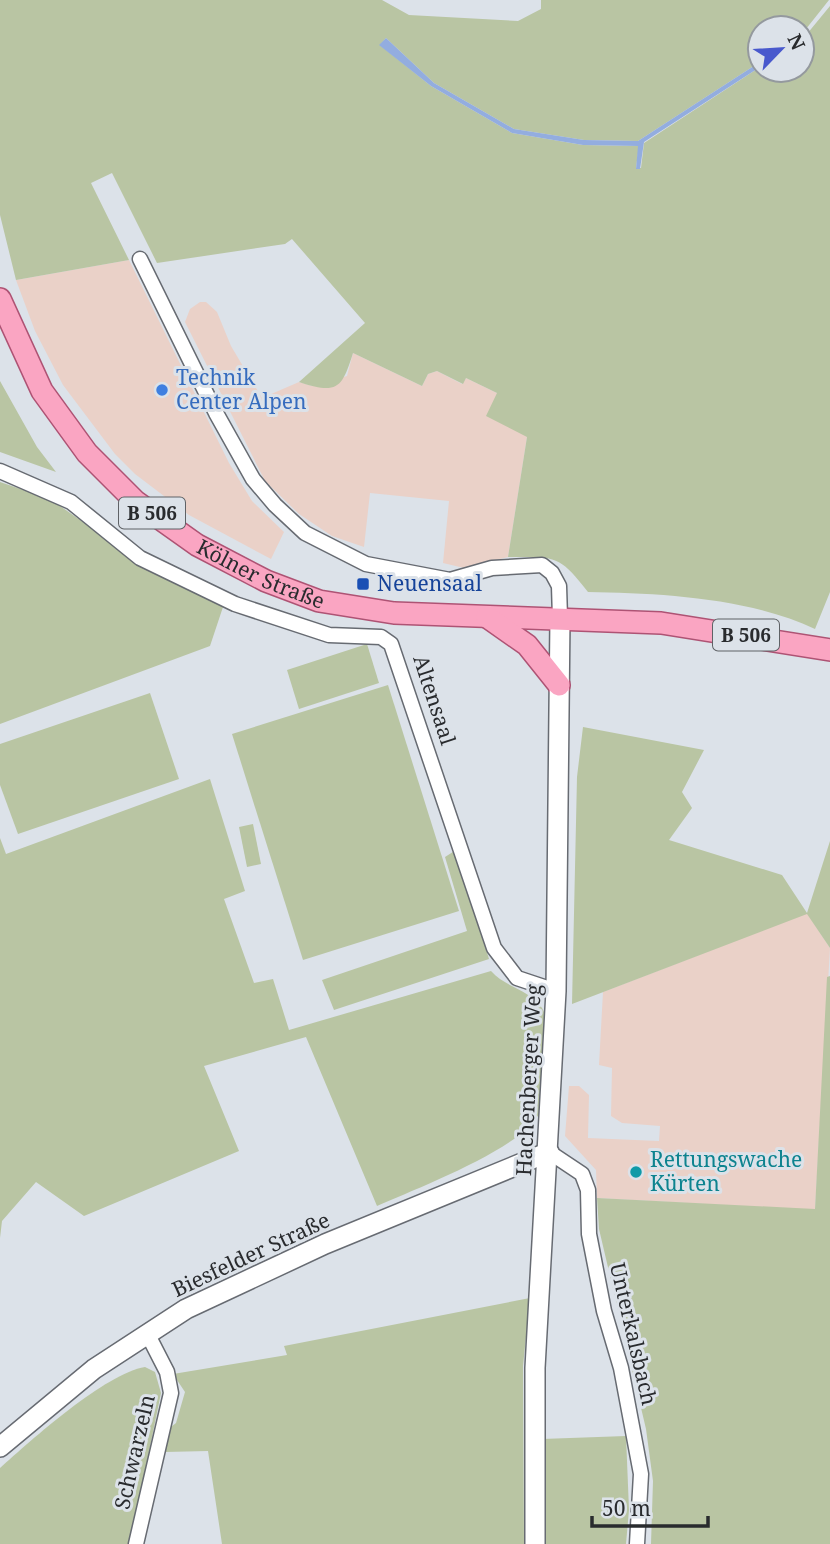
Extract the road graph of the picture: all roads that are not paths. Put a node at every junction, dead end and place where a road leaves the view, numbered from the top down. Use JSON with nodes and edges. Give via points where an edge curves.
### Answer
{"nodes":[{"id":1,"x":140,"y":259,"type":"dead end"},
{"id":2,"x":0,"y":299,"type":"edge"},
{"id":3,"x":0,"y":471,"type":"edge"},
{"id":4,"x":485,"y":616,"type":"junction"},
{"id":5,"x":560,"y":618,"type":"junction"},
{"id":6,"x":830,"y":650,"type":"edge"},
{"id":7,"x":559,"y":685,"type":"junction"},
{"id":8,"x":556,"y":991,"type":"junction"},
{"id":9,"x":549,"y":1152,"type":"junction"},
{"id":10,"x":146,"y":1333,"type":"junction"},
{"id":11,"x":0,"y":1447,"type":"edge"},
{"id":12,"x":136,"y":1544,"type":"edge"},
{"id":13,"x":535,"y":1544,"type":"edge"},
{"id":14,"x":636,"y":1544,"type":"edge"}],
"edges":[{"from":1,"to":5,"type":"street","via":[[253,479],[305,533],[366,564],[450,580],[492,568],[542,565],[559,586]]},
{"from":2,"to":4,"type":"main road","name":"Kölner Straße","number":"B 506","via":[[42,391],[79,443],[135,501],[197,545],[266,581],[319,601],[394,612]]},
{"from":3,"to":8,"type":"street","name":"Altensaal","via":[[72,502],[140,558],[235,604],[329,635],[381,637],[391,645],[494,948],[517,978]]},
{"from":4,"to":5,"type":"main road","name":"Kölner Straße","number":"B 506"},
{"from":4,"to":7,"type":"main road","via":[[527,645]]},
{"from":5,"to":6,"type":"main road","name":"Kölner Straße","number":"B 506","via":[[673,624]]},
{"from":5,"to":7,"type":"street","name":"Hachenberger Weg"},
{"from":7,"to":8,"type":"street","name":"Hachenberger Weg"},
{"from":8,"to":9,"type":"street","name":"Hachenberger Weg"},
{"from":9,"to":10,"type":"street","name":"Biesfelder Straße","via":[[227,1287]]},
{"from":9,"to":13,"type":"street","name":"Hachenberger Weg","via":[[535,1368]]},
{"from":9,"to":14,"type":"street","name":"Unterkalsbach","via":[[582,1174],[588,1190],[594,1260],[641,1474]]},
{"from":10,"to":11,"type":"street","name":"Biesfelder Straße","via":[[94,1369]]},
{"from":10,"to":12,"type":"street","name":"Schwarzeln","via":[[167,1372],[171,1392]]}]}
